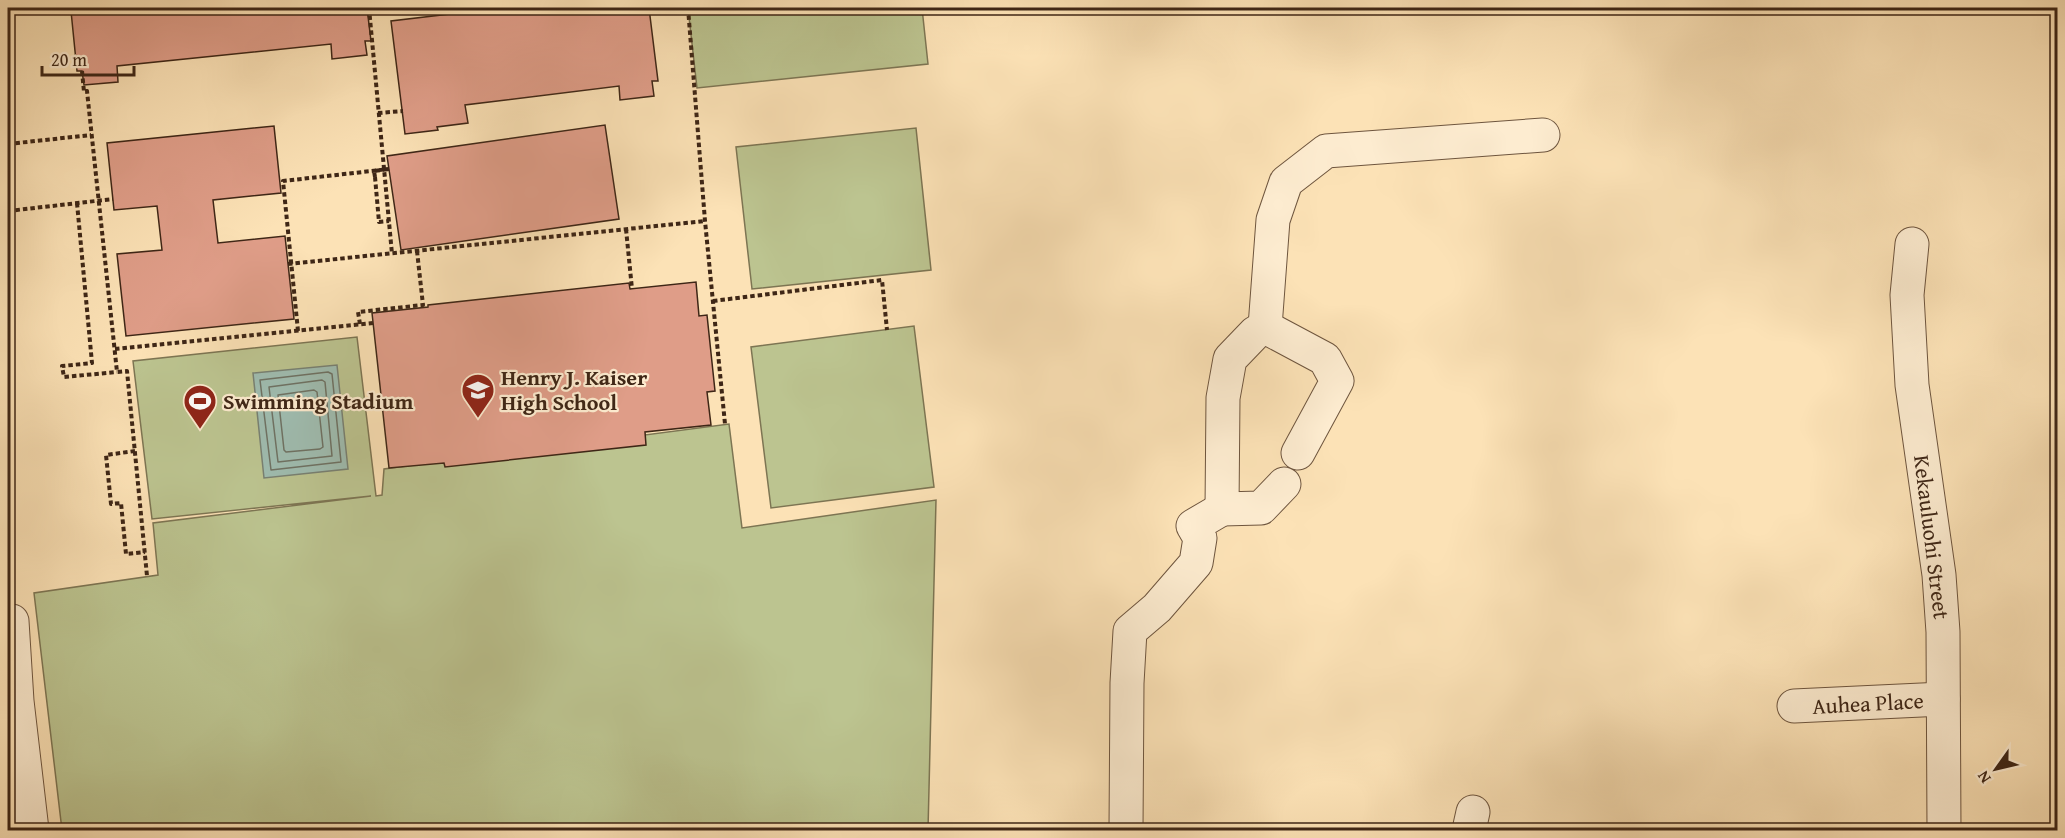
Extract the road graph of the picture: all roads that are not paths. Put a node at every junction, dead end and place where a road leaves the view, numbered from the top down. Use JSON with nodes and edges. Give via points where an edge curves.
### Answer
{"nodes":[{"id":1,"x":1543,"y":135,"type":"dead end"},
{"id":2,"x":1912,"y":244,"type":"dead end"},
{"id":3,"x":1265,"y":327,"type":"junction"},
{"id":4,"x":1298,"y":453,"type":"dead end"},
{"id":5,"x":1284,"y":484,"type":"dead end"},
{"id":6,"x":1222,"y":509,"type":"junction"},
{"id":7,"x":8,"y":622,"type":"edge"},
{"id":8,"x":1943,"y":699,"type":"junction"},
{"id":9,"x":1794,"y":706,"type":"dead end"},
{"id":10,"x":32,"y":831,"type":"edge"},
{"id":11,"x":1126,"y":831,"type":"edge"},
{"id":12,"x":1944,"y":831,"type":"edge"}],
"edges":[{"from":1,"to":3,"type":"street","via":[[1326,151],[1286,182],[1273,220]]},
{"from":2,"to":8,"type":"street","name":"Kekauluohi Street","via":[[1907,295],[1912,385],[1939,575]]},
{"from":3,"to":4,"type":"street","via":[[1325,360],[1337,381]]},
{"from":3,"to":6,"type":"street","via":[[1230,359],[1223,398]]},
{"from":5,"to":6,"type":"street","via":[[1261,508]]},
{"from":6,"to":11,"type":"street","via":[[1193,526],[1200,538],[1196,563],[1157,608],[1130,631]]},
{"from":7,"to":10,"type":"street","via":[[12,621]]},
{"from":8,"to":9,"type":"street","name":"Auhea Place"},
{"from":8,"to":12,"type":"street","name":"Kekauluohi Street"}]}
